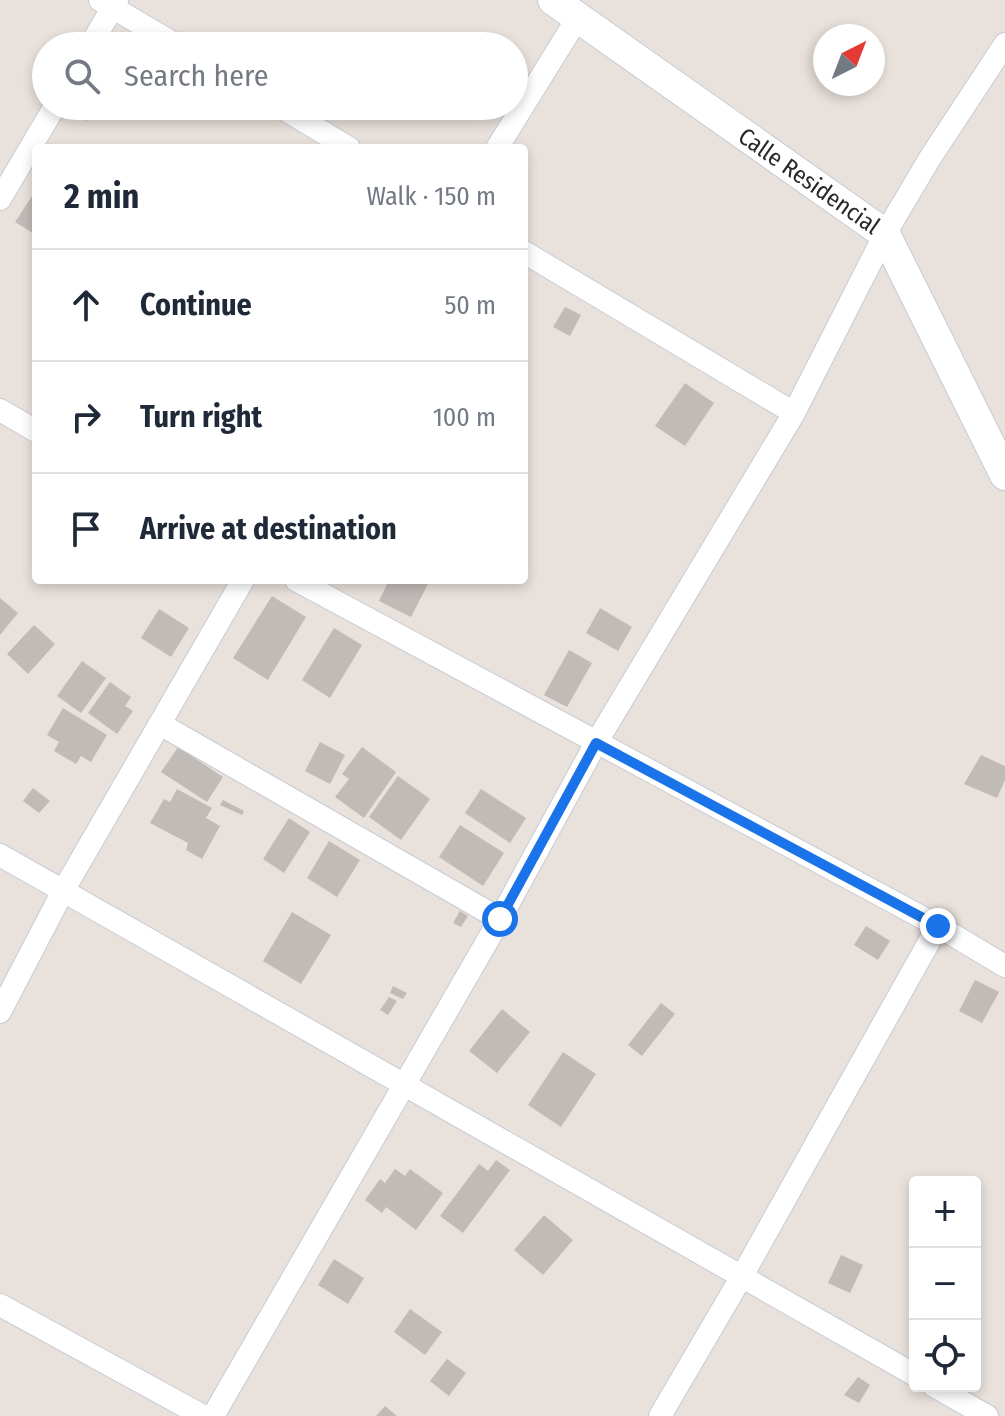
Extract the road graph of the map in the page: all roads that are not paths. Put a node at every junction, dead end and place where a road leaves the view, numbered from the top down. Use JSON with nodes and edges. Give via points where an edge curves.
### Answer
{"nodes":[{"id":1,"x":553,"y":0,"type":"edge"},
{"id":2,"x":110,"y":2,"type":"edge"},
{"id":3,"x":577,"y":19,"type":"junction"},
{"id":4,"x":96,"y":32,"type":"edge"},
{"id":5,"x":156,"y":32,"type":"edge"},
{"id":6,"x":1005,"y":44,"type":"edge"},
{"id":7,"x":528,"y":98,"type":"edge"},
{"id":8,"x":47,"y":120,"type":"edge"},
{"id":9,"x":302,"y":120,"type":"edge"},
{"id":10,"x":514,"y":120,"type":"edge"},
{"id":11,"x":33,"y":144,"type":"edge"},
{"id":12,"x":342,"y":144,"type":"edge"},
{"id":13,"x":499,"y":144,"type":"edge"},
{"id":14,"x":32,"y":145,"type":"edge"},
{"id":15,"x":0,"y":199,"type":"edge"},
{"id":16,"x":885,"y":234,"type":"junction"},
{"id":17,"x":528,"y":254,"type":"edge"},
{"id":18,"x":0,"y":410,"type":"edge"},
{"id":19,"x":794,"y":413,"type":"junction"},
{"id":20,"x":32,"y":429,"type":"edge"},
{"id":21,"x":1005,"y":475,"type":"edge"},
{"id":22,"x":241,"y":584,"type":"edge"},
{"id":23,"x":303,"y":584,"type":"edge"},
{"id":24,"x":160,"y":724,"type":"junction"},
{"id":25,"x":596,"y":743,"type":"junction"},
{"id":26,"x":0,"y":855,"type":"edge"},
{"id":27,"x":63,"y":891,"type":"junction"},
{"id":28,"x":500,"y":919,"type":"junction"},
{"id":29,"x":938,"y":926,"type":"junction"},
{"id":30,"x":1005,"y":966,"type":"edge"},
{"id":31,"x":0,"y":1012,"type":"edge"},
{"id":32,"x":404,"y":1085,"type":"junction"},
{"id":33,"x":742,"y":1276,"type":"junction"},
{"id":34,"x":0,"y":1305,"type":"edge"},
{"id":35,"x":909,"y":1372,"type":"edge"},
{"id":36,"x":945,"y":1392,"type":"edge"},
{"id":37,"x":203,"y":1416,"type":"edge"},
{"id":38,"x":213,"y":1416,"type":"edge"},
{"id":39,"x":660,"y":1416,"type":"edge"},
{"id":40,"x":987,"y":1416,"type":"edge"}],
"edges":[{"from":1,"to":3,"type":"main road","name":"Calle Residencial"},
{"from":2,"to":4,"type":"street"},
{"from":2,"to":5,"type":"street"},
{"from":3,"to":7,"type":"street"},
{"from":3,"to":16,"type":"main road","name":"Calle Residencial"},
{"from":6,"to":16,"type":"street"},
{"from":8,"to":11,"type":"street"},
{"from":9,"to":12,"type":"street"},
{"from":10,"to":13,"type":"street"},
{"from":14,"to":15,"type":"street"},
{"from":16,"to":19,"type":"street"},
{"from":16,"to":21,"type":"main road","name":"Calle Residencial"},
{"from":17,"to":19,"type":"street"},
{"from":18,"to":20,"type":"street"},
{"from":19,"to":25,"type":"street"},
{"from":22,"to":24,"type":"street"},
{"from":23,"to":25,"type":"street"},
{"from":24,"to":27,"type":"street"},
{"from":24,"to":28,"type":"street"},
{"from":25,"to":28,"type":"street"},
{"from":25,"to":29,"type":"street"},
{"from":26,"to":27,"type":"street"},
{"from":27,"to":31,"type":"street"},
{"from":27,"to":32,"type":"street"},
{"from":28,"to":32,"type":"street"},
{"from":29,"to":30,"type":"street"},
{"from":29,"to":33,"type":"street"},
{"from":32,"to":33,"type":"street"},
{"from":32,"to":38,"type":"street"},
{"from":33,"to":35,"type":"street"},
{"from":33,"to":39,"type":"street"},
{"from":34,"to":37,"type":"street"},
{"from":36,"to":40,"type":"street"}]}
